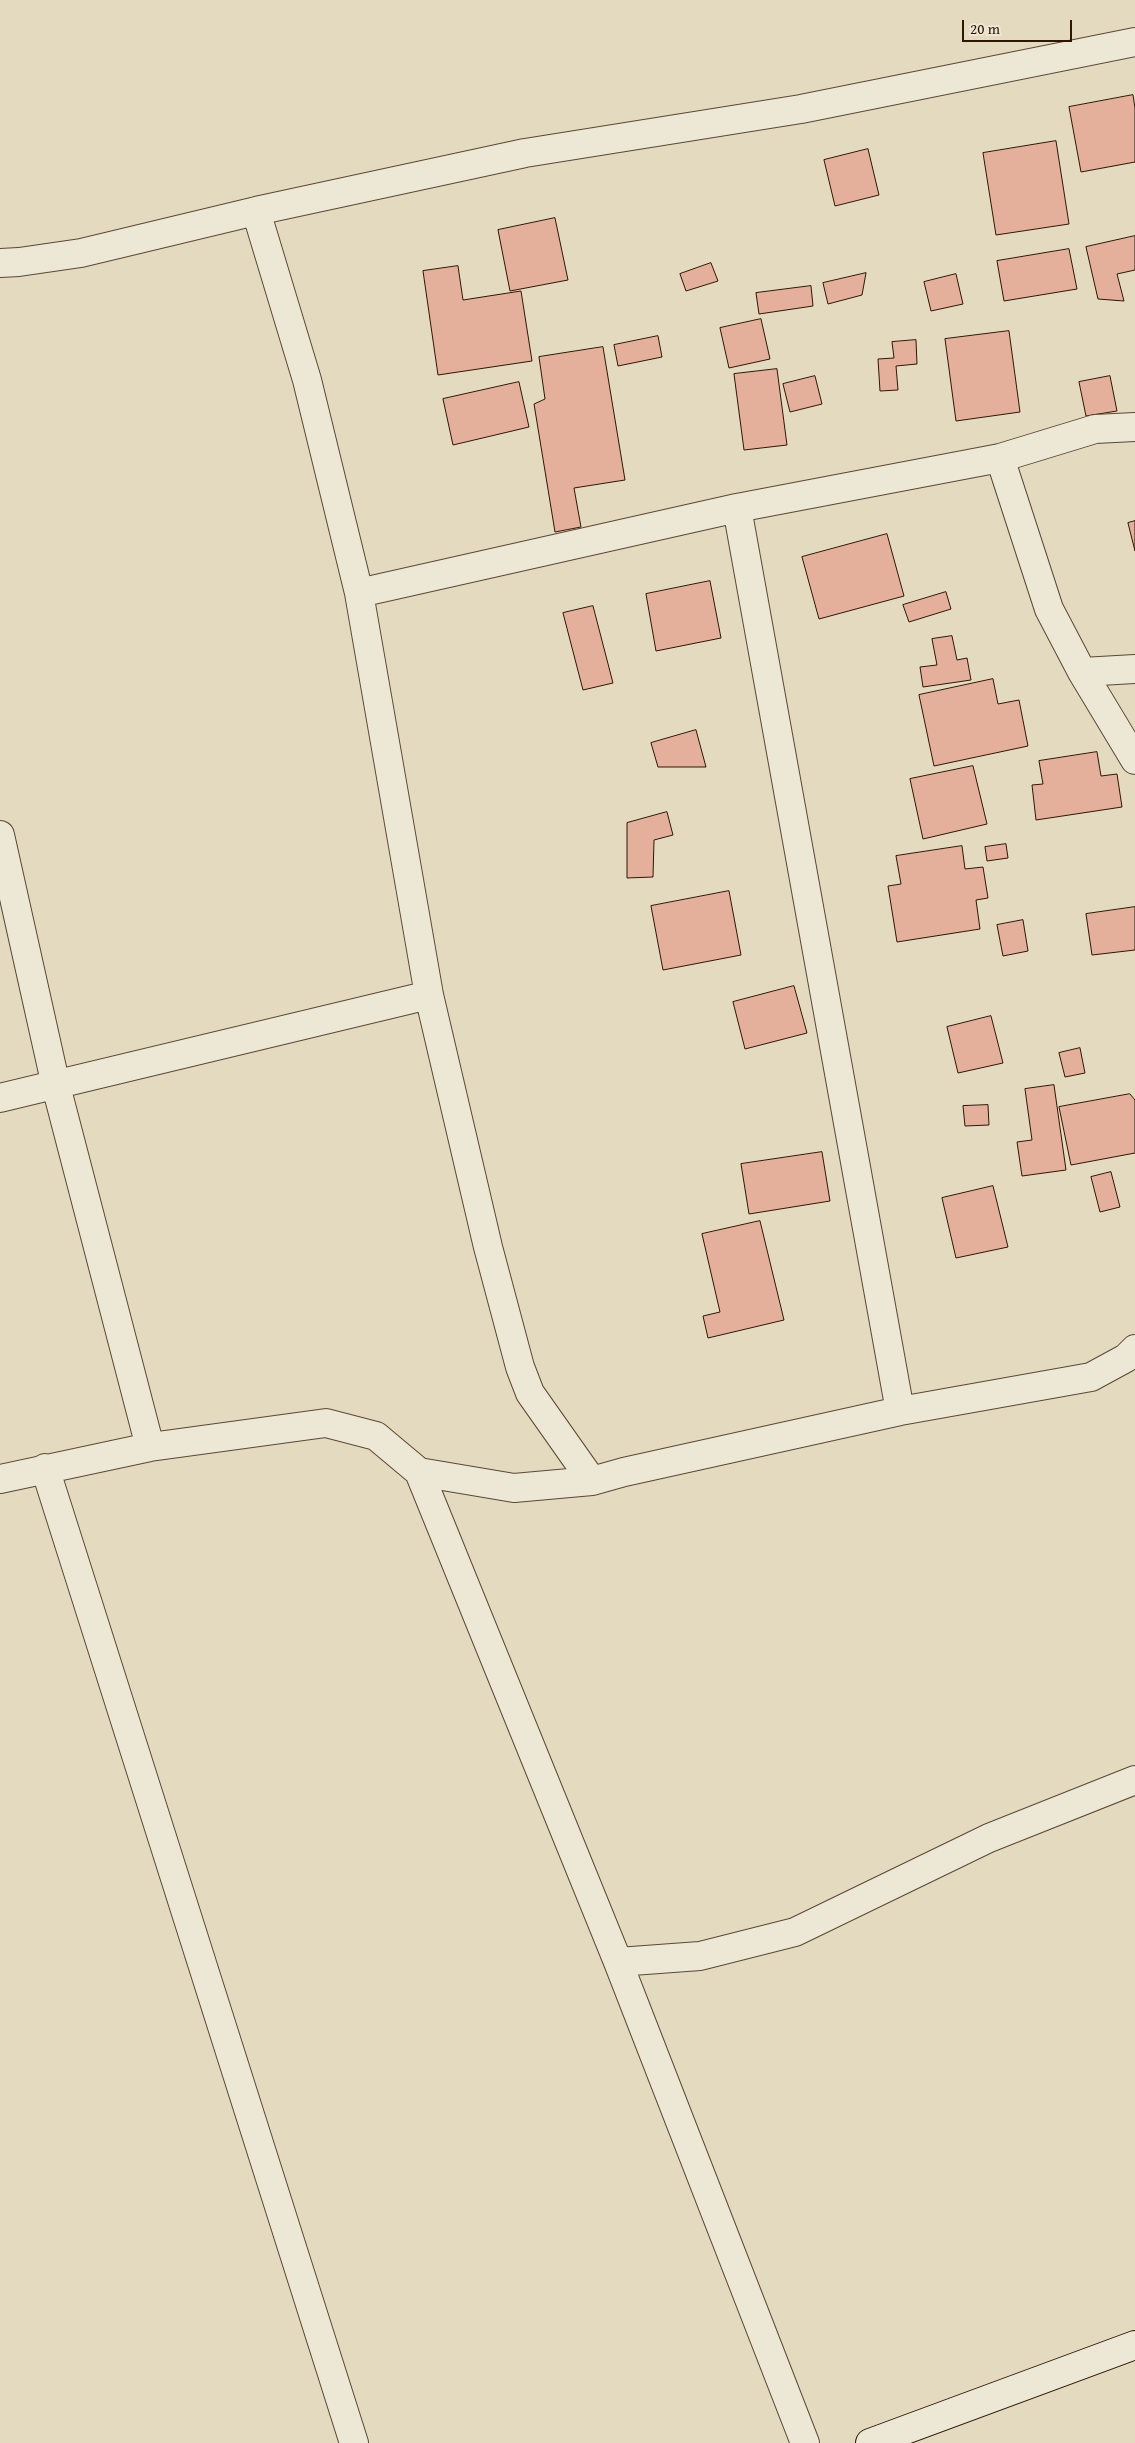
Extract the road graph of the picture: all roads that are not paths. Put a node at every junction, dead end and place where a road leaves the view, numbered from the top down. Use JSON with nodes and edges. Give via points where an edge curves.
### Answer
{"nodes":[{"id":1,"x":1135,"y":42,"type":"edge"},
{"id":2,"x":256,"y":211,"type":"junction"},
{"id":3,"x":0,"y":263,"type":"edge"},
{"id":4,"x":1135,"y":428,"type":"edge"},
{"id":5,"x":1000,"y":458,"type":"junction"},
{"id":6,"x":737,"y":508,"type":"junction"},
{"id":7,"x":358,"y":593,"type":"junction"},
{"id":8,"x":1135,"y":669,"type":"edge"},
{"id":9,"x":1082,"y":672,"type":"junction"},
{"id":10,"x":1135,"y":760,"type":"edge"},
{"id":11,"x":0,"y":835,"type":"edge"},
{"id":12,"x":428,"y":995,"type":"junction"},
{"id":13,"x":56,"y":1086,"type":"junction"},
{"id":14,"x":0,"y":1098,"type":"edge"},
{"id":15,"x":1135,"y":1349,"type":"edge"},
{"id":16,"x":900,"y":1411,"type":"junction"},
{"id":17,"x":150,"y":1447,"type":"junction"},
{"id":18,"x":45,"y":1468,"type":"junction"},
{"id":19,"x":420,"y":1472,"type":"junction"},
{"id":20,"x":0,"y":1479,"type":"edge"},
{"id":21,"x":592,"y":1481,"type":"junction"},
{"id":22,"x":1135,"y":1780,"type":"edge"},
{"id":23,"x":618,"y":1962,"type":"junction"},
{"id":24,"x":1135,"y":2345,"type":"edge"},
{"id":25,"x":354,"y":2443,"type":"edge"},
{"id":26,"x":805,"y":2443,"type":"edge"},
{"id":27,"x":870,"y":2443,"type":"edge"}],
"edges":[{"from":1,"to":2,"type":"street","via":[[802,109],[525,153]]},
{"from":2,"to":3,"type":"street","via":[[81,253]]},
{"from":2,"to":7,"type":"street","via":[[307,380]]},
{"from":4,"to":5,"type":"street","via":[[1095,429]]},
{"from":5,"to":6,"type":"street"},
{"from":5,"to":9,"type":"street","via":[[1048,609]]},
{"from":6,"to":7,"type":"street"},
{"from":6,"to":16,"type":"street"},
{"from":7,"to":12,"type":"street"},
{"from":8,"to":9,"type":"street"},
{"from":9,"to":10,"type":"street"},
{"from":11,"to":13,"type":"street"},
{"from":12,"to":13,"type":"street"},
{"from":12,"to":21,"type":"street","via":[[520,1367],[543,1415]]},
{"from":13,"to":14,"type":"street"},
{"from":13,"to":17,"type":"street"},
{"from":15,"to":16,"type":"street","via":[[1126,1358],[1091,1377]]},
{"from":16,"to":21,"type":"street"},
{"from":17,"to":18,"type":"street"},
{"from":17,"to":19,"type":"street","via":[[326,1423],[376,1436]]},
{"from":18,"to":20,"type":"street"},
{"from":18,"to":25,"type":"street"},
{"from":19,"to":21,"type":"street","via":[[514,1488]]},
{"from":19,"to":23,"type":"street"},
{"from":22,"to":23,"type":"street","via":[[989,1838],[795,1932],[700,1956]]},
{"from":23,"to":26,"type":"street"},
{"from":24,"to":27,"type":"street"}]}
